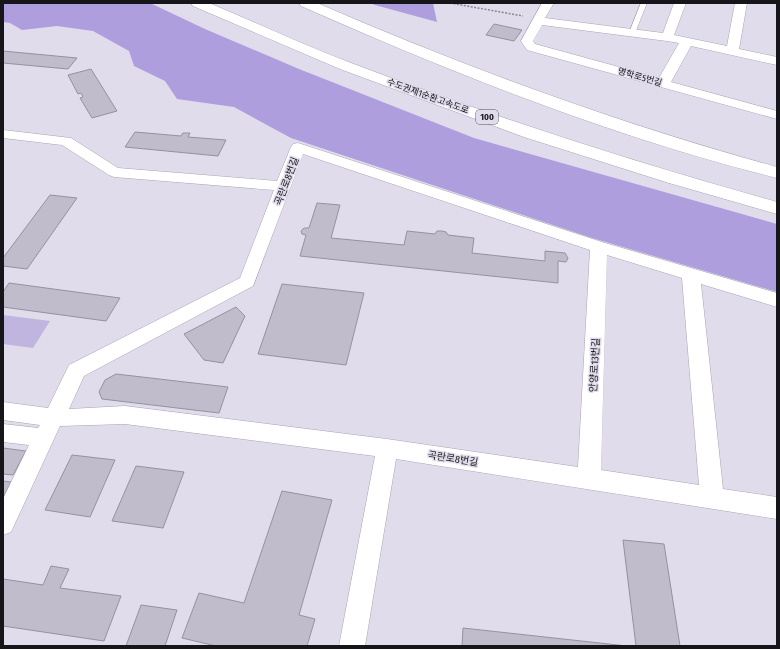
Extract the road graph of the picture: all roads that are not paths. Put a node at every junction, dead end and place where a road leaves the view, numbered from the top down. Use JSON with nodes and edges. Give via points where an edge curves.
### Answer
{"nodes":[{"id":1,"x":306,"y":3,"type":"edge"},
{"id":2,"x":548,"y":3,"type":"edge"},
{"id":3,"x":644,"y":3,"type":"edge"},
{"id":4,"x":680,"y":3,"type":"edge"},
{"id":5,"x":741,"y":3,"type":"edge"},
{"id":6,"x":199,"y":4,"type":"edge"},
{"id":7,"x":538,"y":21,"type":"junction"},
{"id":8,"x":632,"y":33,"type":"junction"},
{"id":9,"x":667,"y":37,"type":"junction"},
{"id":10,"x":687,"y":41,"type":"junction"},
{"id":11,"x":732,"y":51,"type":"junction"},
{"id":12,"x":777,"y":61,"type":"edge"},
{"id":13,"x":663,"y":84,"type":"junction"},
{"id":14,"x":777,"y":115,"type":"edge"},
{"id":15,"x":3,"y":134,"type":"edge"},
{"id":16,"x":777,"y":173,"type":"edge"},
{"id":17,"x":284,"y":186,"type":"junction"},
{"id":18,"x":777,"y":208,"type":"edge"},
{"id":19,"x":599,"y":246,"type":"junction"},
{"id":20,"x":691,"y":274,"type":"junction"},
{"id":21,"x":777,"y":300,"type":"edge"},
{"id":22,"x":3,"y":411,"type":"edge"},
{"id":23,"x":54,"y":418,"type":"junction"},
{"id":24,"x":3,"y":433,"type":"edge"},
{"id":25,"x":44,"y":438,"type":"junction"},
{"id":26,"x":387,"y":448,"type":"junction"},
{"id":27,"x":589,"y":478,"type":"junction"},
{"id":28,"x":712,"y":498,"type":"junction"},
{"id":29,"x":777,"y":508,"type":"edge"},
{"id":30,"x":4,"y":521,"type":"edge"},
{"id":31,"x":352,"y":646,"type":"edge"}],
"edges":[{"from":1,"to":16,"type":"highway","via":[[383,37],[538,97],[716,157]]},
{"from":2,"to":7,"type":"street","name":"명학로5번길"},
{"from":3,"to":8,"type":"lane"},
{"from":4,"to":9,"type":"street"},
{"from":5,"to":11,"type":"street"},
{"from":6,"to":18,"type":"highway","name":"수도권제1순환고속도로","number":"100","via":[[345,66],[530,133]]},
{"from":7,"to":8,"type":"street"},
{"from":7,"to":13,"type":"street","name":"명학로5번길","via":[[527,40],[531,47]]},
{"from":8,"to":9,"type":"street"},
{"from":9,"to":10,"type":"street"},
{"from":10,"to":11,"type":"street"},
{"from":10,"to":13,"type":"street"},
{"from":11,"to":12,"type":"street"},
{"from":13,"to":14,"type":"street","name":"명학로5번길"},
{"from":15,"to":17,"type":"street","via":[[66,141],[114,172]]},
{"from":17,"to":19,"type":"street","name":"곡란로8번길","via":[[298,147]]},
{"from":17,"to":23,"type":"street","name":"곡란로8번길","via":[[247,282],[76,371]]},
{"from":19,"to":20,"type":"street"},
{"from":19,"to":27,"type":"street","name":"안양로13번길"},
{"from":20,"to":21,"type":"street"},
{"from":20,"to":28,"type":"street"},
{"from":22,"to":23,"type":"street","name":"곡란로8번길"},
{"from":23,"to":25,"type":"street"},
{"from":23,"to":26,"type":"street","name":"곡란로8번길","via":[[125,415]]},
{"from":24,"to":25,"type":"street"},
{"from":25,"to":30,"type":"street"},
{"from":26,"to":27,"type":"street","name":"곡란로8번길"},
{"from":26,"to":31,"type":"street"},
{"from":27,"to":28,"type":"street"},
{"from":28,"to":29,"type":"street"}]}
